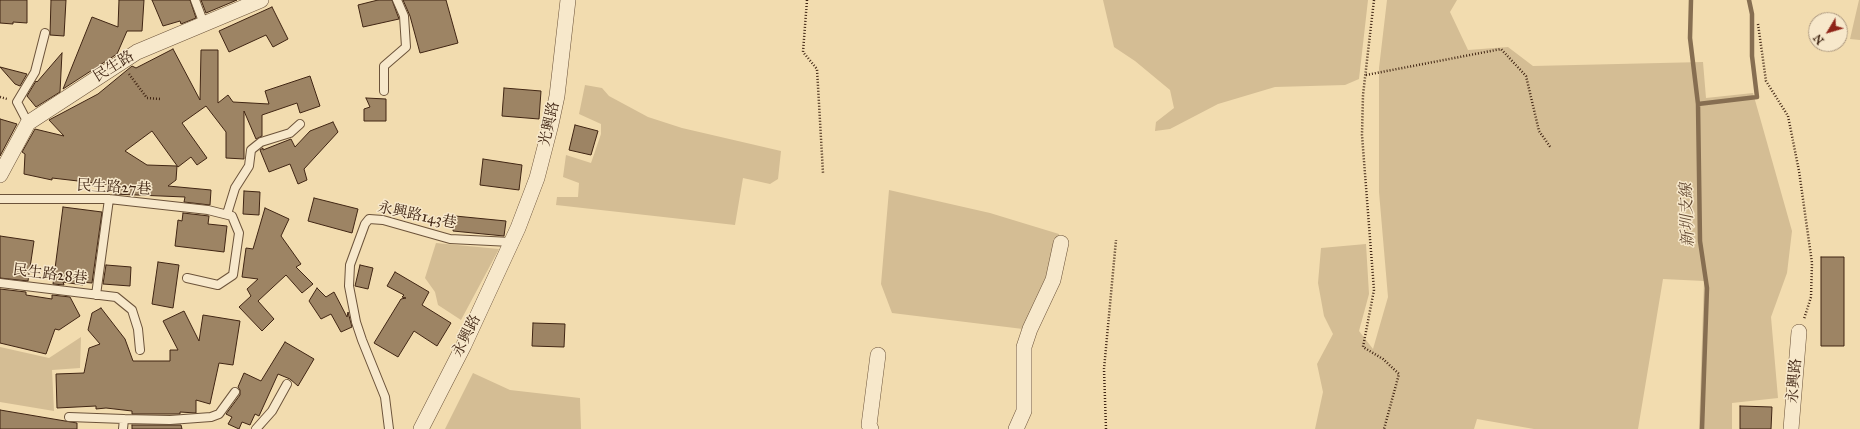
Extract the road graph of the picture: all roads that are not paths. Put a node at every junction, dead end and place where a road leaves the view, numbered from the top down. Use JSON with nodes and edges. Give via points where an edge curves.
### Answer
{"nodes":[{"id":1,"x":195,"y":0,"type":"edge"},
{"id":2,"x":261,"y":0,"type":"edge"},
{"id":3,"x":397,"y":0,"type":"edge"},
{"id":4,"x":568,"y":0,"type":"edge"},
{"id":5,"x":204,"y":24,"type":"junction"},
{"id":6,"x":45,"y":33,"type":"dead end"},
{"id":7,"x":384,"y":91,"type":"dead end"},
{"id":8,"x":28,"y":123,"type":"junction"},
{"id":9,"x":300,"y":124,"type":"dead end"},
{"id":10,"x":0,"y":175,"type":"edge"},
{"id":11,"x":0,"y":199,"type":"edge"},
{"id":12,"x":109,"y":199,"type":"junction"},
{"id":13,"x":226,"y":214,"type":"junction"},
{"id":14,"x":511,"y":242,"type":"junction"},
{"id":15,"x":1062,"y":243,"type":"dead end"},
{"id":16,"x":187,"y":278,"type":"dead end"},
{"id":17,"x":0,"y":283,"type":"edge"},
{"id":18,"x":96,"y":295,"type":"junction"},
{"id":19,"x":1799,"y":332,"type":"road end"},
{"id":20,"x":140,"y":350,"type":"dead end"},
{"id":21,"x":878,"y":355,"type":"dead end"},
{"id":22,"x":287,"y":384,"type":"dead end"},
{"id":23,"x":234,"y":392,"type":"dead end"},
{"id":24,"x":69,"y":417,"type":"dead end"},
{"id":25,"x":124,"y":419,"type":"junction"},
{"id":26,"x":123,"y":429,"type":"edge"},
{"id":27,"x":256,"y":429,"type":"edge"},
{"id":28,"x":390,"y":429,"type":"edge"},
{"id":29,"x":421,"y":429,"type":"edge"},
{"id":30,"x":871,"y":429,"type":"edge"},
{"id":31,"x":1016,"y":429,"type":"edge"},
{"id":32,"x":1791,"y":429,"type":"edge"}],
"edges":[{"from":1,"to":5,"type":"lane"},
{"from":2,"to":5,"type":"street","name":"民生路"},
{"from":3,"to":7,"type":"lane","via":[[404,16],[406,48],[384,66]]},
{"from":4,"to":14,"type":"street","name":"光興路","via":[[552,124],[537,178]]},
{"from":5,"to":8,"type":"street","name":"民生路","via":[[137,52]]},
{"from":6,"to":8,"type":"lane","via":[[35,72],[17,102]]},
{"from":8,"to":10,"type":"street","name":"民生路"},
{"from":9,"to":13,"type":"lane","via":[[290,134],[261,142],[251,150],[249,166],[235,188]]},
{"from":11,"to":12,"type":"lane","name":"民生路27巷"},
{"from":12,"to":13,"type":"lane","name":"民生路27巷"},
{"from":12,"to":18,"type":"lane","name":"民生路28巷"},
{"from":13,"to":16,"type":"lane","via":[[232,216],[239,233],[233,274],[218,285]]},
{"from":14,"to":28,"type":"lane","name":"永興路143巷","via":[[450,239],[369,218],[365,224],[350,265],[349,286],[356,322],[385,397]]},
{"from":14,"to":29,"type":"street","name":"永興路","via":[[464,345]]},
{"from":15,"to":31,"type":"street","via":[[1053,280],[1024,347],[1024,411]]},
{"from":17,"to":18,"type":"lane","name":"民生路28巷"},
{"from":18,"to":20,"type":"lane","name":"民生路28巷","via":[[116,297],[132,310],[138,329]]},
{"from":19,"to":32,"type":"street","name":"永興路"},
{"from":21,"to":30,"type":"street","via":[[869,426]]},
{"from":22,"to":27,"type":"lane","via":[[272,411]]},
{"from":23,"to":25,"type":"lane","via":[[220,414],[211,417],[170,420]]},
{"from":24,"to":25,"type":"lane"},
{"from":25,"to":26,"type":"lane"}]}
